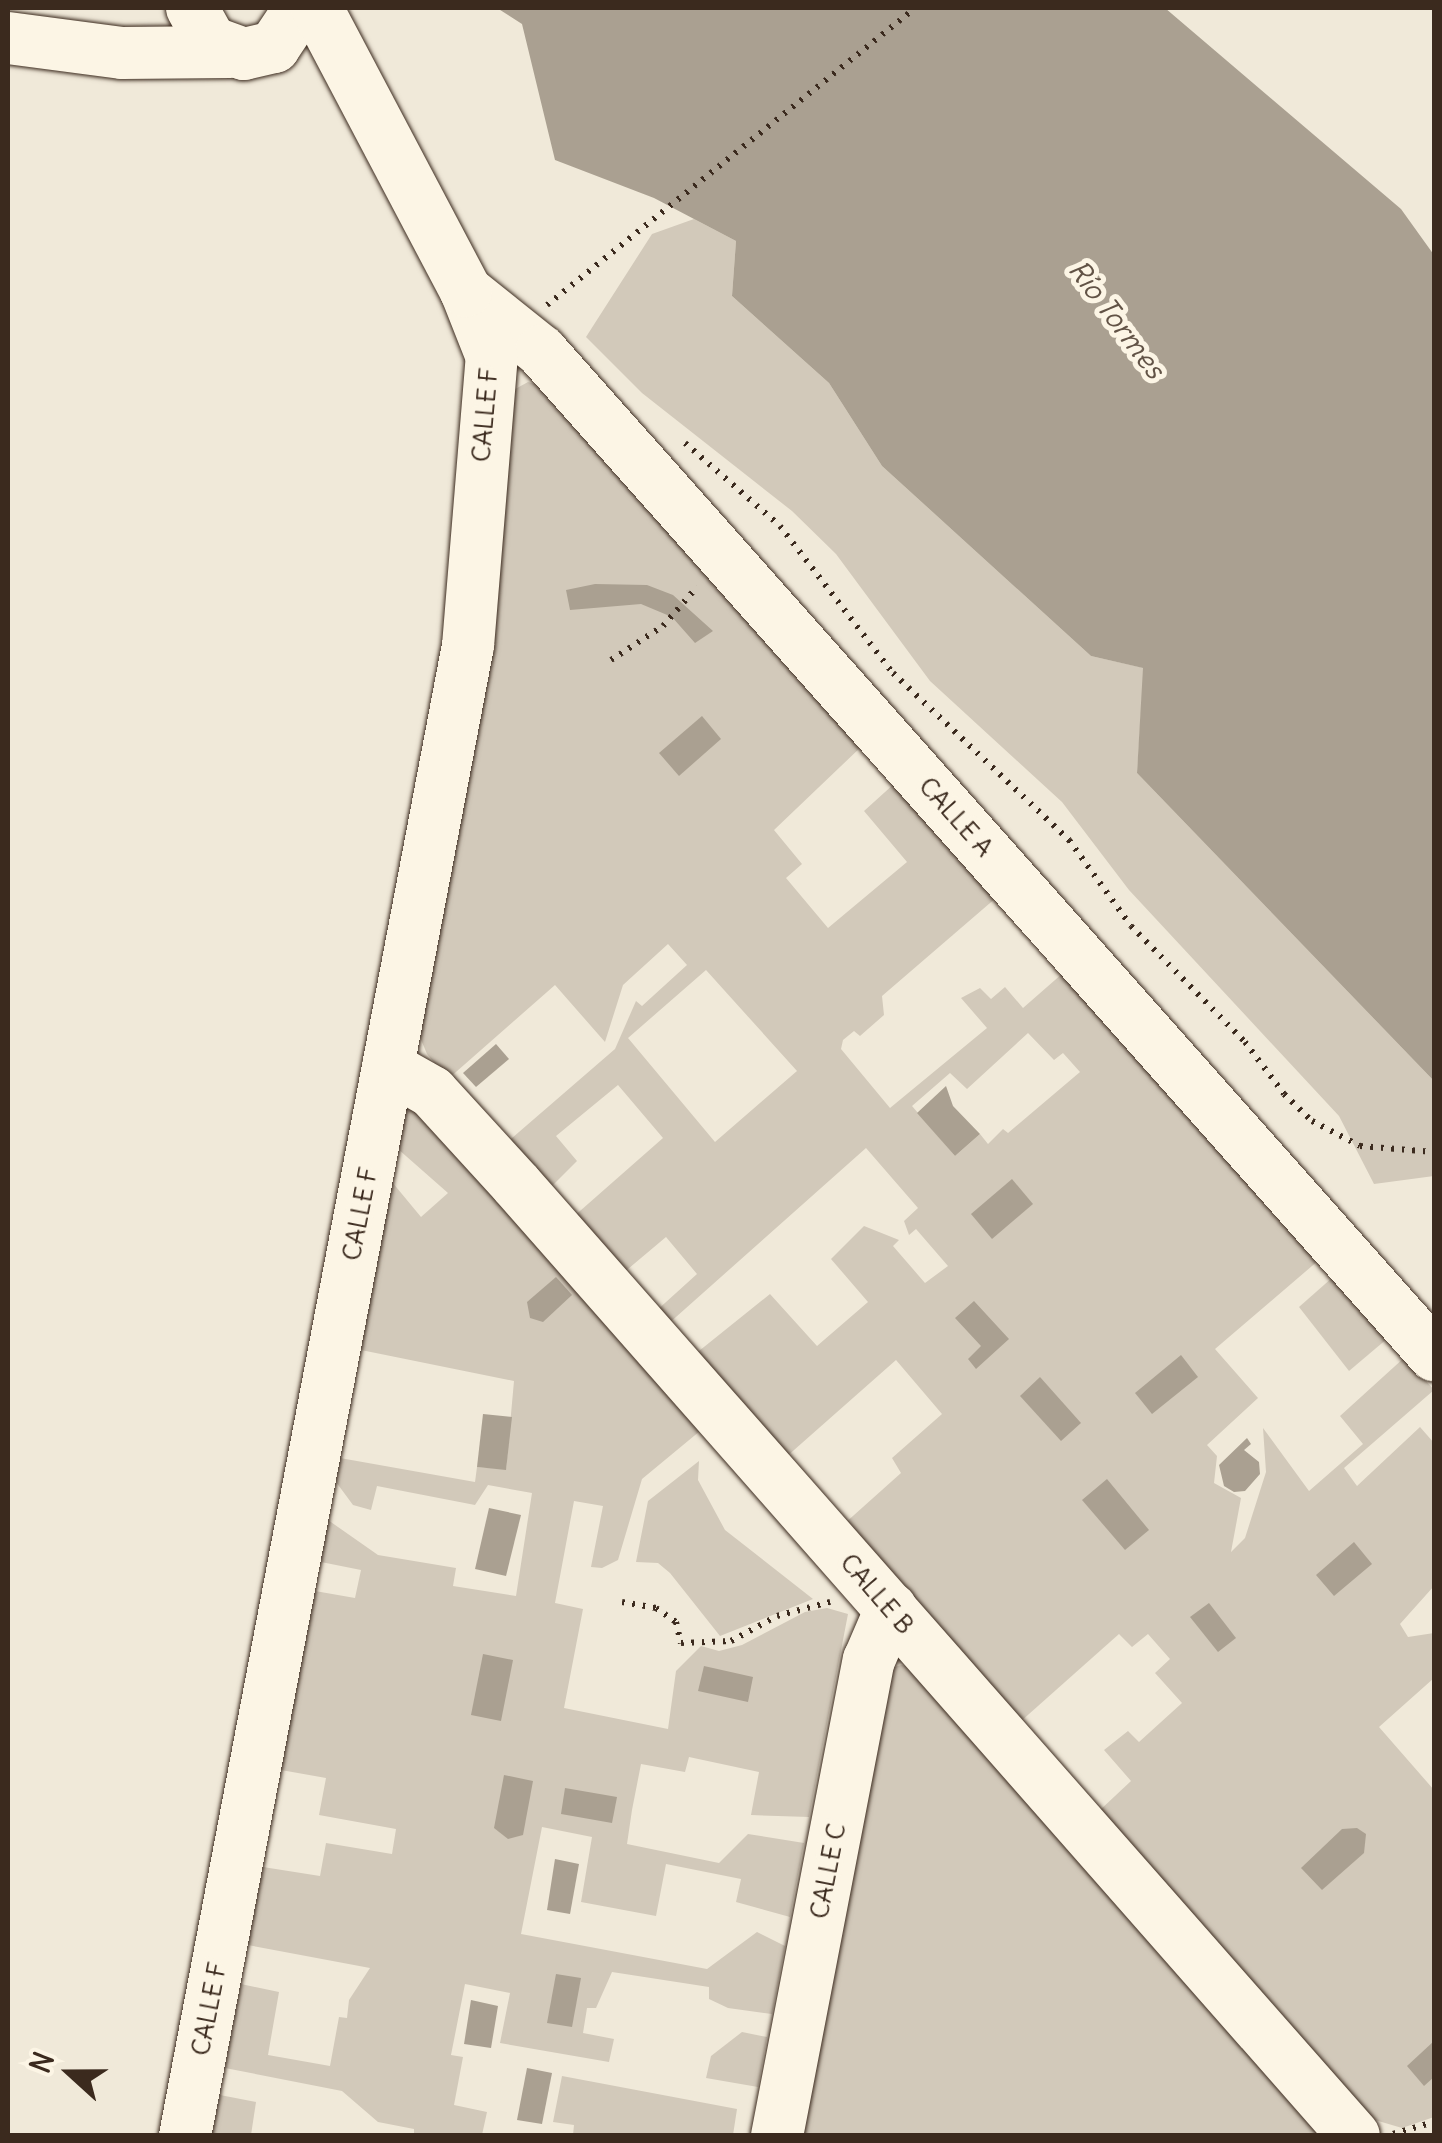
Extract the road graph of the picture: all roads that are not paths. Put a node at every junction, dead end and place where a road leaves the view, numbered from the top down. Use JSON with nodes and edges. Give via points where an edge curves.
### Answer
{"nodes":[{"id":1,"x":162,"y":8,"type":"edge"},
{"id":2,"x":192,"y":8,"type":"edge"},
{"id":3,"x":300,"y":8,"type":"edge"},
{"id":4,"x":317,"y":8,"type":"edge"},
{"id":5,"x":8,"y":38,"type":"edge"},
{"id":6,"x":66,"y":42,"type":"junction"},
{"id":7,"x":244,"y":52,"type":"junction"},
{"id":8,"x":358,"y":96,"type":"junction"},
{"id":9,"x":466,"y":291,"type":"junction"},
{"id":10,"x":388,"y":1068,"type":"junction"},
{"id":11,"x":1434,"y":1355,"type":"edge"},
{"id":12,"x":869,"y":1605,"type":"junction"},
{"id":13,"x":185,"y":2136,"type":"edge"},
{"id":14,"x":777,"y":2136,"type":"edge"},
{"id":15,"x":1354,"y":2136,"type":"edge"}],
"edges":[{"from":1,"to":6,"type":"street"},
{"from":2,"to":7,"type":"street","via":[[211,42]]},
{"from":3,"to":7,"type":"street","via":[[287,36]]},
{"from":4,"to":8,"type":"street"},
{"from":5,"to":6,"type":"street"},
{"from":6,"to":7,"type":"street","via":[[122,53]]},
{"from":7,"to":8,"type":"street","via":[[312,65]]},
{"from":8,"to":9,"type":"street"},
{"from":9,"to":10,"type":"street","name":"CALLE F","via":[[492,357],[468,646]]},
{"from":9,"to":11,"type":"street","name":"CALLE A","via":[[541,351]]},
{"from":10,"to":12,"type":"street","name":"CALLE B","via":[[432,1092]]},
{"from":10,"to":13,"type":"street","name":"CALLE F"},
{"from":12,"to":14,"type":"street","name":"CALLE C","via":[[869,1660]]},
{"from":12,"to":15,"type":"street","name":"CALLE B"}]}
